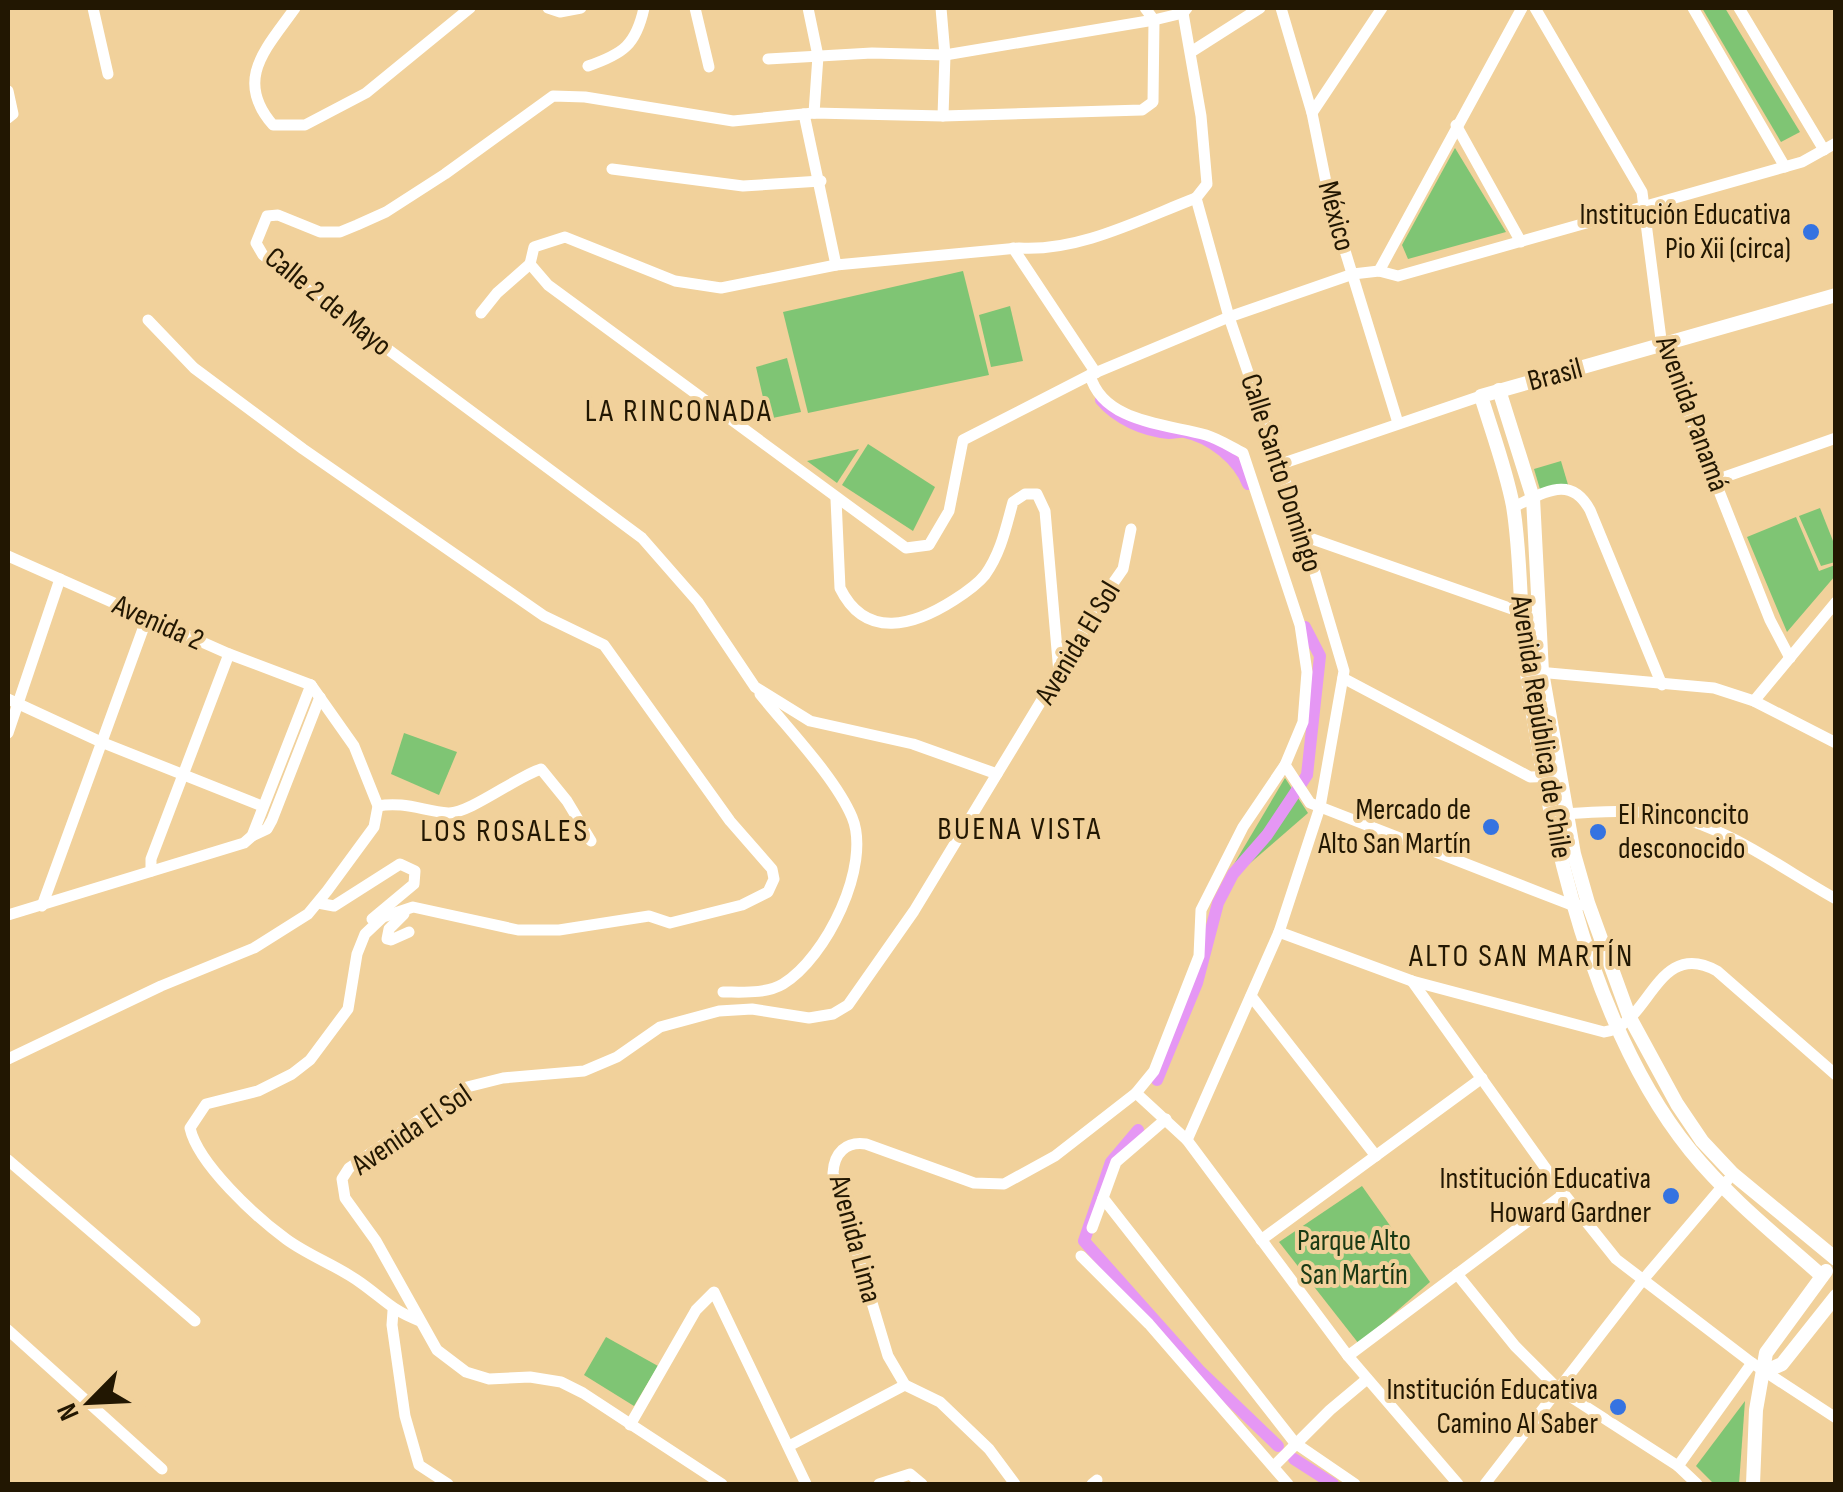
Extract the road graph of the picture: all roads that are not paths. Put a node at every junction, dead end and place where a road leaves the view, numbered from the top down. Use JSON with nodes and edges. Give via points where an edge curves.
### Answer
{"nodes":[{"id":1,"x":93,"y":8,"type":"edge"},
{"id":2,"x":295,"y":8,"type":"edge"},
{"id":3,"x":470,"y":8,"type":"edge"},
{"id":4,"x":548,"y":8,"type":"edge"},
{"id":5,"x":581,"y":8,"type":"edge"},
{"id":6,"x":644,"y":8,"type":"edge"},
{"id":7,"x":695,"y":8,"type":"edge"},
{"id":8,"x":808,"y":8,"type":"edge"},
{"id":9,"x":941,"y":8,"type":"edge"},
{"id":10,"x":1145,"y":8,"type":"edge"},
{"id":11,"x":1260,"y":8,"type":"edge"},
{"id":12,"x":1281,"y":8,"type":"edge"},
{"id":13,"x":1382,"y":8,"type":"edge"},
{"id":14,"x":1522,"y":8,"type":"edge"},
{"id":15,"x":1535,"y":8,"type":"edge"},
{"id":16,"x":1693,"y":8,"type":"edge"},
{"id":17,"x":1739,"y":8,"type":"edge"},
{"id":18,"x":1185,"y":10,"type":"edge"},
{"id":19,"x":1154,"y":20,"type":"junction"},
{"id":20,"x":1191,"y":52,"type":"junction"},
{"id":21,"x":945,"y":54,"type":"junction"},
{"id":22,"x":818,"y":56,"type":"junction"},
{"id":23,"x":768,"y":58,"type":"dead end"},
{"id":24,"x":588,"y":66,"type":"dead end"},
{"id":25,"x":709,"y":68,"type":"dead end"},
{"id":26,"x":108,"y":74,"type":"dead end"},
{"id":27,"x":8,"y":91,"type":"edge"},
{"id":28,"x":1312,"y":113,"type":"junction"},
{"id":29,"x":809,"y":114,"type":"junction"},
{"id":30,"x":10,"y":116,"type":"edge"},
{"id":31,"x":943,"y":116,"type":"junction"},
{"id":32,"x":1456,"y":125,"type":"junction"},
{"id":33,"x":1830,"y":146,"type":"edge"},
{"id":34,"x":1785,"y":167,"type":"junction"},
{"id":35,"x":612,"y":169,"type":"dead end"},
{"id":36,"x":820,"y":181,"type":"junction"},
{"id":37,"x":1196,"y":198,"type":"junction"},
{"id":38,"x":1646,"y":208,"type":"junction"},
{"id":39,"x":1521,"y":242,"type":"junction"},
{"id":40,"x":1013,"y":248,"type":"junction"},
{"id":41,"x":530,"y":264,"type":"junction"},
{"id":42,"x":836,"y":265,"type":"junction"},
{"id":43,"x":1380,"y":271,"type":"junction"},
{"id":44,"x":1353,"y":274,"type":"junction"},
{"id":45,"x":1836,"y":295,"type":"edge"},
{"id":46,"x":480,"y":312,"type":"dead end"},
{"id":47,"x":1230,"y":317,"type":"junction"},
{"id":48,"x":148,"y":320,"type":"dead end"},
{"id":49,"x":1662,"y":347,"type":"junction"},
{"id":50,"x":1093,"y":374,"type":"junction"},
{"id":51,"x":1499,"y":390,"type":"junction"},
{"id":52,"x":1482,"y":396,"type":"junction"},
{"id":53,"x":1398,"y":423,"type":"junction"},
{"id":54,"x":1836,"y":438,"type":"edge"},
{"id":55,"x":1278,"y":465,"type":"junction"},
{"id":56,"x":1716,"y":480,"type":"junction"},
{"id":57,"x":836,"y":498,"type":"junction"},
{"id":58,"x":1533,"y":498,"type":"junction"},
{"id":59,"x":1513,"y":507,"type":"junction"},
{"id":60,"x":1131,"y":529,"type":"dead end"},
{"id":61,"x":1304,"y":536,"type":"junction"},
{"id":62,"x":8,"y":556,"type":"edge"},
{"id":63,"x":60,"y":579,"type":"junction"},
{"id":64,"x":1836,"y":602,"type":"edge"},
{"id":65,"x":1520,"y":614,"type":"junction"},
{"id":66,"x":1538,"y":616,"type":"junction"},
{"id":67,"x":147,"y":618,"type":"junction"},
{"id":68,"x":230,"y":654,"type":"junction"},
{"id":69,"x":1790,"y":658,"type":"junction"},
{"id":70,"x":1534,"y":672,"type":"junction"},
{"id":71,"x":1059,"y":674,"type":"junction"},
{"id":72,"x":1343,"y":678,"type":"junction"},
{"id":73,"x":311,"y":685,"type":"junction"},
{"id":74,"x":1662,"y":685,"type":"junction"},
{"id":75,"x":755,"y":688,"type":"junction"},
{"id":76,"x":320,"y":697,"type":"junction"},
{"id":77,"x":13,"y":701,"type":"edge"},
{"id":78,"x":1754,"y":702,"type":"junction"},
{"id":79,"x":8,"y":733,"type":"edge"},
{"id":80,"x":101,"y":742,"type":"junction"},
{"id":81,"x":1836,"y":743,"type":"edge"},
{"id":82,"x":1286,"y":765,"type":"junction"},
{"id":83,"x":184,"y":774,"type":"junction"},
{"id":84,"x":996,"y":774,"type":"junction"},
{"id":85,"x":1561,"y":776,"type":"junction"},
{"id":86,"x":1544,"y":778,"type":"junction"},
{"id":87,"x":262,"y":806,"type":"junction"},
{"id":88,"x":378,"y":806,"type":"junction"},
{"id":89,"x":1320,"y":807,"type":"junction"},
{"id":90,"x":1568,"y":814,"type":"junction"},
{"id":91,"x":1550,"y":815,"type":"junction"},
{"id":92,"x":252,"y":836,"type":"junction"},
{"id":93,"x":591,"y":841,"type":"dead end"},
{"id":94,"x":151,"y":871,"type":"junction"},
{"id":95,"x":1836,"y":900,"type":"edge"},
{"id":96,"x":318,"y":902,"type":"junction"},
{"id":97,"x":1581,"y":905,"type":"junction"},
{"id":98,"x":42,"y":906,"type":"junction"},
{"id":99,"x":413,"y":907,"type":"junction"},
{"id":100,"x":8,"y":915,"type":"edge"},
{"id":101,"x":409,"y":932,"type":"dead end"},
{"id":102,"x":1279,"y":932,"type":"junction"},
{"id":103,"x":365,"y":934,"type":"junction"},
{"id":104,"x":1412,"y":980,"type":"junction"},
{"id":105,"x":723,"y":992,"type":"dead end"},
{"id":106,"x":1251,"y":996,"type":"junction"},
{"id":107,"x":1630,"y":1016,"type":"junction"},
{"id":108,"x":1618,"y":1028,"type":"junction"},
{"id":109,"x":8,"y":1059,"type":"edge"},
{"id":110,"x":1836,"y":1075,"type":"edge"},
{"id":111,"x":1482,"y":1078,"type":"junction"},
{"id":112,"x":1136,"y":1093,"type":"junction"},
{"id":113,"x":1166,"y":1119,"type":"junction"},
{"id":114,"x":1187,"y":1140,"type":"junction"},
{"id":115,"x":1376,"y":1156,"type":"junction"},
{"id":116,"x":8,"y":1160,"type":"edge"},
{"id":117,"x":1732,"y":1174,"type":"junction"},
{"id":118,"x":1722,"y":1188,"type":"junction"},
{"id":119,"x":1564,"y":1194,"type":"junction"},
{"id":120,"x":1103,"y":1198,"type":"junction"},
{"id":121,"x":1092,"y":1228,"type":"dead end"},
{"id":122,"x":1261,"y":1240,"type":"junction"},
{"id":123,"x":1081,"y":1256,"type":"dead end"},
{"id":124,"x":1835,"y":1259,"type":"edge"},
{"id":125,"x":1457,"y":1274,"type":"junction"},
{"id":126,"x":1822,"y":1276,"type":"junction"},
{"id":127,"x":1642,"y":1281,"type":"junction"},
{"id":128,"x":1836,"y":1296,"type":"edge"},
{"id":129,"x":393,"y":1311,"type":"junction"},
{"id":130,"x":1797,"y":1312,"type":"junction"},
{"id":131,"x":420,"y":1321,"type":"junction"},
{"id":132,"x":196,"y":1322,"type":"dead end"},
{"id":133,"x":1815,"y":1324,"type":"junction"},
{"id":134,"x":8,"y":1330,"type":"edge"},
{"id":135,"x":1348,"y":1356,"type":"junction"},
{"id":136,"x":1758,"y":1367,"type":"junction"},
{"id":137,"x":1367,"y":1379,"type":"junction"},
{"id":138,"x":905,"y":1385,"type":"junction"},
{"id":139,"x":1557,"y":1388,"type":"junction"},
{"id":140,"x":1836,"y":1418,"type":"edge"},
{"id":141,"x":630,"y":1424,"type":"junction"},
{"id":142,"x":1295,"y":1443,"type":"junction"},
{"id":143,"x":790,"y":1446,"type":"junction"},
{"id":144,"x":418,"y":1465,"type":"junction"},
{"id":145,"x":1274,"y":1466,"type":"junction"},
{"id":146,"x":1678,"y":1466,"type":"junction"},
{"id":147,"x":162,"y":1469,"type":"dead end"},
{"id":148,"x":918,"y":1480,"type":"edge"},
{"id":149,"x":420,"y":1484,"type":"edge"},
{"id":150,"x":448,"y":1484,"type":"edge"},
{"id":151,"x":722,"y":1484,"type":"edge"},
{"id":152,"x":806,"y":1484,"type":"edge"},
{"id":153,"x":879,"y":1484,"type":"edge"},
{"id":154,"x":1015,"y":1484,"type":"edge"},
{"id":155,"x":1288,"y":1484,"type":"edge"},
{"id":156,"x":1355,"y":1484,"type":"edge"},
{"id":157,"x":1458,"y":1484,"type":"edge"},
{"id":158,"x":1485,"y":1484,"type":"edge"},
{"id":159,"x":1697,"y":1484,"type":"edge"},
{"id":160,"x":1753,"y":1484,"type":"edge"}],
"edges":[{"from":1,"to":26,"type":"street"},
{"from":2,"to":3,"type":"street","via":[[255,65],[254,96],[273,125],[305,124],[366,92]]},
{"from":4,"to":5,"type":"street"},
{"from":6,"to":24,"type":"street","via":[[639,32],[617,57]]},
{"from":7,"to":25,"type":"street"},
{"from":8,"to":22,"type":"street"},
{"from":9,"to":21,"type":"street"},
{"from":10,"to":19,"type":"street"},
{"from":11,"to":20,"type":"street"},
{"from":12,"to":28,"type":"street","name":"México"},
{"from":13,"to":28,"type":"street"},
{"from":14,"to":32,"type":"street"},
{"from":15,"to":38,"type":"street","name":"Avenida Panamá"},
{"from":16,"to":34,"type":"street"},
{"from":17,"to":33,"type":"street"},
{"from":18,"to":19,"type":"street"},
{"from":18,"to":20,"type":"street","name":"Calle Santo Domingo"},
{"from":19,"to":21,"type":"street"},
{"from":19,"to":31,"type":"street","name":"Calle 2 de Mayo","via":[[1153,102],[1142,110]]},
{"from":20,"to":37,"type":"street","name":"Calle Santo Domingo","via":[[1207,184]]},
{"from":21,"to":22,"type":"street"},
{"from":21,"to":31,"type":"street"},
{"from":22,"to":23,"type":"street"},
{"from":22,"to":29,"type":"street"},
{"from":27,"to":30,"type":"street"},
{"from":28,"to":44,"type":"street","name":"México"},
{"from":29,"to":31,"type":"street","name":"Calle 2 de Mayo"},
{"from":29,"to":36,"type":"street"},
{"from":29,"to":75,"type":"street","name":"Calle 2 de Mayo","via":[[713,120],[553,96],[386,212],[340,232],[268,216],[256,242],[304,287],[642,538],[698,602]]},
{"from":32,"to":39,"type":"street"},
{"from":32,"to":43,"type":"street"},
{"from":33,"to":34,"type":"street"},
{"from":34,"to":38,"type":"street"},
{"from":35,"to":36,"type":"street","via":[[742,186]]},
{"from":36,"to":42,"type":"street"},
{"from":37,"to":40,"type":"street","via":[[1097,236]]},
{"from":37,"to":47,"type":"street","name":"Calle Santo Domingo"},
{"from":38,"to":39,"type":"street"},
{"from":38,"to":49,"type":"street","name":"Avenida Panamá"},
{"from":39,"to":43,"type":"street","via":[[1398,276]]},
{"from":40,"to":42,"type":"street"},
{"from":40,"to":50,"type":"street"},
{"from":41,"to":42,"type":"street","via":[[534,247],[565,236],[701,287],[745,286]]},
{"from":41,"to":46,"type":"street"},
{"from":41,"to":57,"type":"street","via":[[548,285]]},
{"from":43,"to":44,"type":"street"},
{"from":44,"to":47,"type":"street"},
{"from":44,"to":53,"type":"street","name":"México"},
{"from":45,"to":49,"type":"street","name":"Brasil"},
{"from":47,"to":50,"type":"street"},
{"from":47,"to":55,"type":"street","name":"Calle Santo Domingo"},
{"from":48,"to":99,"type":"street","via":[[194,368],[302,448],[544,616],[604,645],[774,879],[768,892],[742,905],[670,923],[649,916],[518,930]]},
{"from":49,"to":51,"type":"street","name":"Brasil"},
{"from":49,"to":56,"type":"street","name":"Avenida Panamá"},
{"from":50,"to":57,"type":"street","via":[[963,440],[949,511],[929,545],[906,548]]},
{"from":50,"to":82,"type":"street","via":[[1091,382],[1116,408],[1211,436],[1243,453],[1300,624],[1307,672],[1303,722]]},
{"from":51,"to":52,"type":"street","name":"Brasil"},
{"from":51,"to":58,"type":"street","name":"Avenida República de Chile"},
{"from":52,"to":53,"type":"street","name":"Brasil"},
{"from":52,"to":59,"type":"street","name":"Avenida República de Chile"},
{"from":53,"to":55,"type":"street","name":"Brasil"},
{"from":54,"to":56,"type":"street"},
{"from":55,"to":61,"type":"street","name":"Calle Santo Domingo"},
{"from":56,"to":69,"type":"street","name":"Avenida Panamá"},
{"from":57,"to":71,"type":"street","via":[[846,600],[875,621],[902,624],[928,616],[983,578],[1000,550],[1013,502],[1037,494],[1045,511]]},
{"from":58,"to":59,"type":"street"},
{"from":58,"to":66,"type":"street","name":"Avenida República de Chile"},
{"from":58,"to":74,"type":"street","via":[[1564,488],[1585,500]]},
{"from":59,"to":65,"type":"street","name":"Avenida República de Chile"},
{"from":60,"to":71,"type":"street","name":"Avenida El Sol","via":[[1118,579]]},
{"from":61,"to":65,"type":"street"},
{"from":61,"to":72,"type":"street","name":"Calle Santo Domingo"},
{"from":62,"to":63,"type":"street","name":"Avenida 2"},
{"from":63,"to":67,"type":"street","name":"Avenida 2"},
{"from":63,"to":77,"type":"street"},
{"from":64,"to":69,"type":"street"},
{"from":65,"to":66,"type":"street"},
{"from":65,"to":70,"type":"street","name":"Avenida República de Chile"},
{"from":66,"to":70,"type":"street","name":"Avenida República de Chile"},
{"from":67,"to":68,"type":"street","name":"Avenida 2"},
{"from":67,"to":80,"type":"street"},
{"from":68,"to":73,"type":"street","name":"Avenida 2"},
{"from":68,"to":83,"type":"street"},
{"from":69,"to":78,"type":"street"},
{"from":70,"to":74,"type":"street"},
{"from":70,"to":85,"type":"street","name":"Avenida República de Chile"},
{"from":70,"to":86,"type":"street","name":"Avenida República de Chile"},
{"from":71,"to":84,"type":"street","name":"Avenida El Sol"},
{"from":72,"to":86,"type":"street","via":[[1530,778]]},
{"from":72,"to":89,"type":"street","name":"Calle Santo Domingo"},
{"from":73,"to":76,"type":"street"},
{"from":73,"to":87,"type":"street"},
{"from":74,"to":78,"type":"street","via":[[1714,688]]},
{"from":75,"to":84,"type":"street","name":"Calle 2 de Mayo","via":[[810,721],[912,744]]},
{"from":75,"to":105,"type":"street","via":[[840,795],[858,852],[848,892],[815,955],[776,987]]},
{"from":76,"to":88,"type":"street","via":[[354,746]]},
{"from":76,"to":92,"type":"street","via":[[272,820]]},
{"from":77,"to":79,"type":"street"},
{"from":77,"to":80,"type":"street"},
{"from":78,"to":81,"type":"street"},
{"from":80,"to":83,"type":"street"},
{"from":80,"to":98,"type":"street"},
{"from":82,"to":89,"type":"street","via":[[1310,804]]},
{"from":82,"to":112,"type":"street","via":[[1243,827],[1201,910],[1198,956],[1181,1008],[1154,1072]]},
{"from":83,"to":87,"type":"street"},
{"from":83,"to":94,"type":"street"},
{"from":84,"to":131,"type":"street","name":"Avenida El Sol","via":[[848,1005],[809,1018],[719,1011],[660,1027],[584,1071],[467,1087],[349,1168],[342,1180],[345,1198]]},
{"from":85,"to":86,"type":"street"},
{"from":85,"to":90,"type":"street","name":"Avenida República de Chile"},
{"from":86,"to":91,"type":"street","name":"Avenida República de Chile"},
{"from":87,"to":92,"type":"street"},
{"from":88,"to":93,"type":"street","via":[[459,811],[541,769]]},
{"from":88,"to":96,"type":"street","via":[[374,827]]},
{"from":89,"to":97,"type":"street"},
{"from":89,"to":102,"type":"street","name":"Calle Santo Domingo"},
{"from":90,"to":91,"type":"street"},
{"from":90,"to":95,"type":"street","via":[[1640,812],[1693,822]]},
{"from":90,"to":97,"type":"street","name":"Avenida República de Chile"},
{"from":91,"to":97,"type":"street","name":"Avenida República de Chile"},
{"from":92,"to":94,"type":"street"},
{"from":94,"to":98,"type":"street"},
{"from":96,"to":103,"type":"street","via":[[334,906],[400,864],[415,871],[414,884],[377,912]]},
{"from":96,"to":109,"type":"street","via":[[254,948]]},
{"from":97,"to":107,"type":"street","name":"Avenida República de Chile"},
{"from":97,"to":108,"type":"street","name":"Avenida República de Chile"},
{"from":98,"to":100,"type":"street"},
{"from":99,"to":101,"type":"street","via":[[386,939]]},
{"from":99,"to":103,"type":"street","via":[[383,917]]},
{"from":102,"to":104,"type":"street"},
{"from":102,"to":106,"type":"street","name":"Calle Santo Domingo"},
{"from":103,"to":129,"type":"street","via":[[348,1009],[310,1060],[258,1091],[206,1104],[190,1128],[206,1164],[287,1240],[362,1283]]},
{"from":104,"to":108,"type":"street","via":[[1604,1032]]},
{"from":104,"to":111,"type":"street"},
{"from":106,"to":114,"type":"street","name":"Calle Santo Domingo"},
{"from":106,"to":115,"type":"street"},
{"from":107,"to":108,"type":"street"},
{"from":107,"to":110,"type":"street","via":[[1663,977],[1691,961],[1704,964]]},
{"from":107,"to":117,"type":"street","name":"Avenida República de Chile","via":[[1678,1104]]},
{"from":108,"to":118,"type":"street","name":"Avenida República de Chile","via":[[1664,1114]]},
{"from":111,"to":115,"type":"street"},
{"from":111,"to":119,"type":"street"},
{"from":112,"to":113,"type":"street"},
{"from":112,"to":138,"type":"street","name":"Avenida Lima","via":[[1055,1156],[1004,1184],[974,1183],[858,1142],[842,1149],[834,1173],[888,1356]]},
{"from":113,"to":114,"type":"street"},
{"from":113,"to":120,"type":"street","via":[[1116,1162]]},
{"from":114,"to":122,"type":"street"},
{"from":115,"to":122,"type":"street"},
{"from":116,"to":132,"type":"street"},
{"from":117,"to":118,"type":"street"},
{"from":117,"to":124,"type":"street","name":"Avenida República de Chile"},
{"from":118,"to":126,"type":"street","name":"Avenida República de Chile"},
{"from":118,"to":127,"type":"street"},
{"from":119,"to":125,"type":"street"},
{"from":119,"to":127,"type":"street"},
{"from":120,"to":121,"type":"street"},
{"from":120,"to":142,"type":"street"},
{"from":122,"to":135,"type":"street"},
{"from":123,"to":145,"type":"street"},
{"from":124,"to":126,"type":"street"},
{"from":125,"to":135,"type":"street"},
{"from":125,"to":139,"type":"street"},
{"from":126,"to":130,"type":"street"},
{"from":127,"to":136,"type":"street"},
{"from":127,"to":139,"type":"street"},
{"from":128,"to":133,"type":"street"},
{"from":129,"to":131,"type":"street"},
{"from":129,"to":144,"type":"street"},
{"from":130,"to":133,"type":"street"},
{"from":130,"to":136,"type":"street"},
{"from":131,"to":141,"type":"street","name":"Avenida El Sol","via":[[437,1350],[466,1372],[560,1382]]},
{"from":133,"to":136,"type":"street","via":[[1782,1364]]},
{"from":134,"to":147,"type":"street"},
{"from":135,"to":137,"type":"street"},
{"from":136,"to":140,"type":"street"},
{"from":136,"to":146,"type":"street"},
{"from":136,"to":160,"type":"street"},
{"from":137,"to":142,"type":"street"},
{"from":137,"to":157,"type":"street"},
{"from":138,"to":143,"type":"street"},
{"from":138,"to":154,"type":"street","via":[[940,1402]]},
{"from":139,"to":146,"type":"street"},
{"from":139,"to":158,"type":"street"},
{"from":141,"to":143,"type":"street","via":[[696,1310],[714,1292]]},
{"from":141,"to":151,"type":"street","name":"Avenida El Sol"},
{"from":142,"to":145,"type":"street"},
{"from":142,"to":156,"type":"street"},
{"from":143,"to":152,"type":"street"},
{"from":144,"to":149,"type":"street"},
{"from":144,"to":150,"type":"street"},
{"from":145,"to":155,"type":"street"},
{"from":146,"to":159,"type":"street"},
{"from":148,"to":153,"type":"street","via":[[905,1474]]}]}
